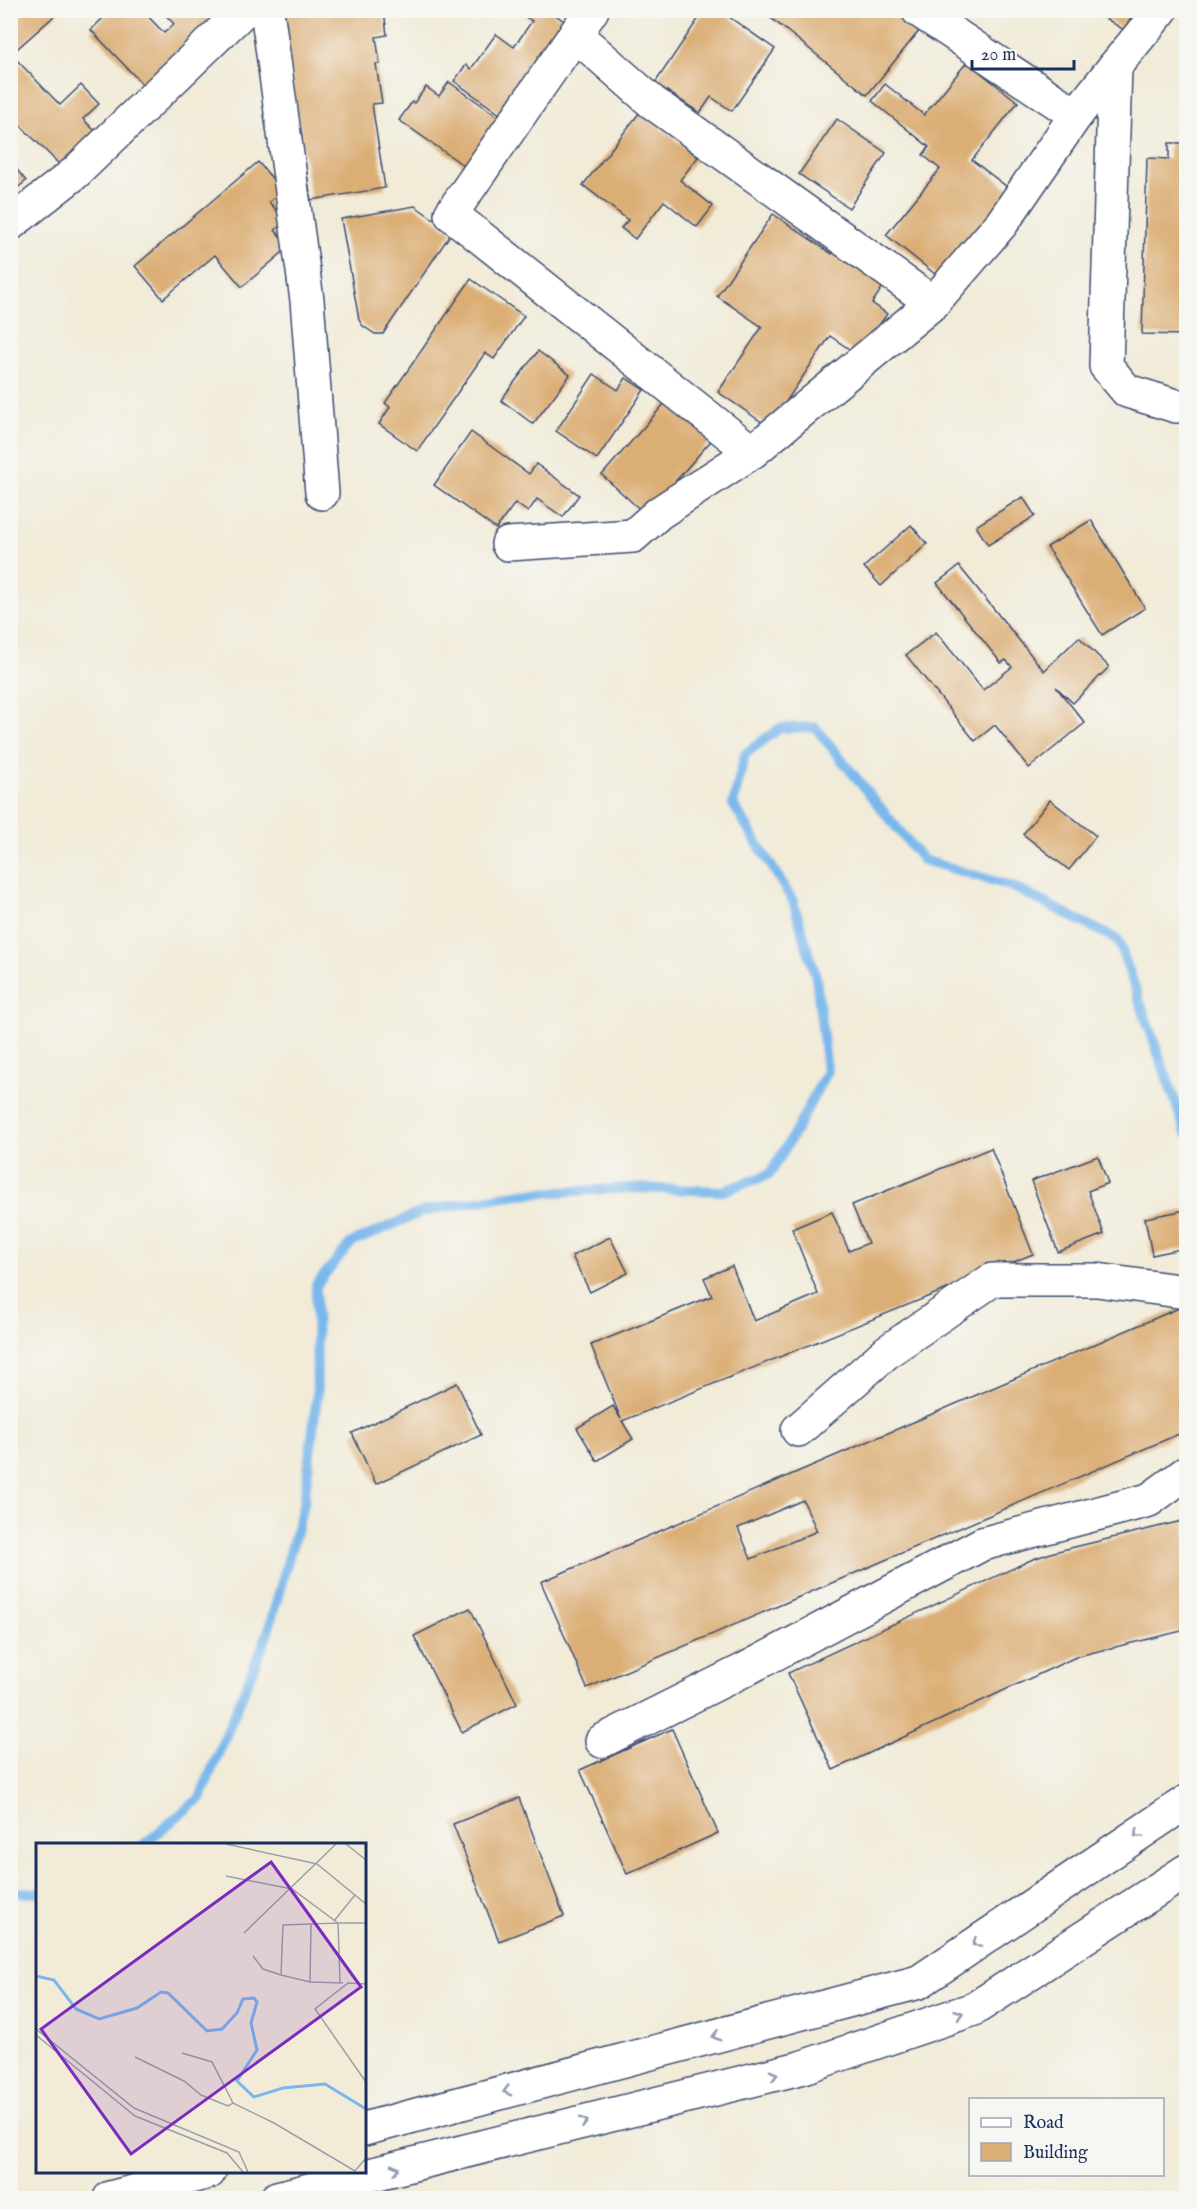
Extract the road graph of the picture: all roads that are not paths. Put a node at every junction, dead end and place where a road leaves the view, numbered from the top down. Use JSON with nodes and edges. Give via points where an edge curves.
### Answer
{"nodes":[{"id":1,"x":244,"y":10,"type":"edge"},
{"id":2,"x":267,"y":10,"type":"edge"},
{"id":3,"x":918,"y":10,"type":"edge"},
{"id":4,"x":1161,"y":10,"type":"edge"},
{"id":5,"x":584,"y":23,"type":"edge"},
{"id":6,"x":1114,"y":66,"type":"junction"},
{"id":7,"x":1076,"y":115,"type":"junction"},
{"id":8,"x":10,"y":224,"type":"edge"},
{"id":9,"x":933,"y":303,"type":"junction"},
{"id":10,"x":1186,"y":406,"type":"edge"},
{"id":11,"x":752,"y":452,"type":"junction"},
{"id":12,"x":322,"y":493,"type":"dead end"},
{"id":13,"x":508,"y":544,"type":"dead end"},
{"id":14,"x":1186,"y":1292,"type":"edge"},
{"id":15,"x":798,"y":1430,"type":"dead end"},
{"id":16,"x":1186,"y":1473,"type":"edge"},
{"id":17,"x":602,"y":1741,"type":"dead end"},
{"id":18,"x":1186,"y":1802,"type":"edge"},
{"id":19,"x":1186,"y":1870,"type":"edge"},
{"id":20,"x":366,"y":2128,"type":"edge"},
{"id":21,"x":205,"y":2173,"type":"edge"},
{"id":22,"x":110,"y":2199,"type":"edge"},
{"id":23,"x":277,"y":2199,"type":"edge"}],
"edges":[{"from":1,"to":8,"type":"street","via":[[75,174]]},
{"from":2,"to":12,"type":"street","via":[[307,300]]},
{"from":3,"to":7,"type":"street"},
{"from":4,"to":6,"type":"street"},
{"from":5,"to":9,"type":"street","via":[[652,102]]},
{"from":5,"to":11,"type":"street","via":[[452,214]]},
{"from":6,"to":7,"type":"street"},
{"from":6,"to":10,"type":"street","via":[[1106,366],[1127,391]]},
{"from":7,"to":9,"type":"street","via":[[1002,223]]},
{"from":9,"to":11,"type":"street"},
{"from":11,"to":13,"type":"street","via":[[659,513],[633,536]]},
{"from":14,"to":15,"type":"street","via":[[1097,1280],[992,1280],[888,1351]]},
{"from":16,"to":17,"type":"street","via":[[1149,1500],[982,1544]]},
{"from":18,"to":20,"type":"street","one_way":true,"via":[[919,1982]]},
{"from":23,"to":19,"type":"street","one_way":true,"via":[[800,2068],[974,2009]]},
{"from":21,"to":22,"type":"street"}]}
